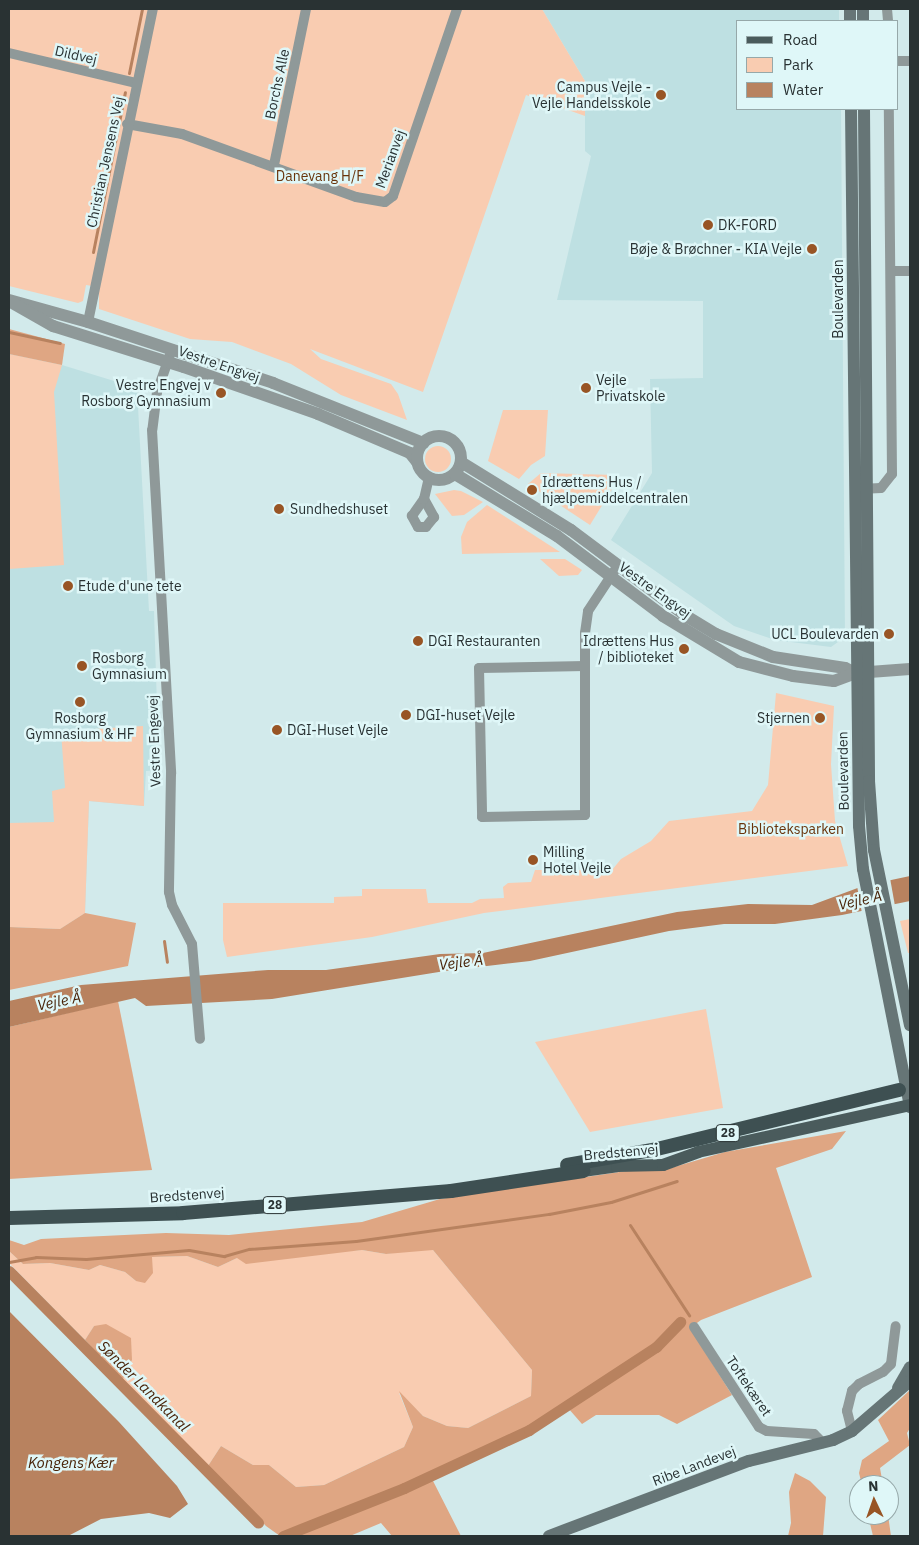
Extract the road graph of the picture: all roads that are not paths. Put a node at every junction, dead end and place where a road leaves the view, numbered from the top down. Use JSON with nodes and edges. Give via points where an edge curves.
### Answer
{"nodes":[{"id":1,"x":153,"y":9,"type":"edge"},
{"id":2,"x":306,"y":9,"type":"edge"},
{"id":3,"x":457,"y":9,"type":"edge"},
{"id":4,"x":9,"y":53,"type":"edge"},
{"id":5,"x":136,"y":83,"type":"junction"},
{"id":6,"x":851,"y":110,"type":"edge"},
{"id":7,"x":864,"y":110,"type":"edge"},
{"id":8,"x":889,"y":110,"type":"edge"},
{"id":9,"x":127,"y":124,"type":"junction"},
{"id":10,"x":274,"y":165,"type":"junction"},
{"id":11,"x":891,"y":271,"type":"junction"},
{"id":12,"x":910,"y":271,"type":"edge"},
{"id":13,"x":9,"y":301,"type":"edge"},
{"id":14,"x":88,"y":322,"type":"junction"},
{"id":15,"x":172,"y":349,"type":"junction"},
{"id":16,"x":168,"y":362,"type":"junction"},
{"id":17,"x":423,"y":443,"type":"junction"},
{"id":18,"x":417,"y":462,"type":"junction"},
{"id":19,"x":458,"y":468,"type":"junction"},
{"id":20,"x":429,"y":478,"type":"junction"},
{"id":21,"x":860,"y":489,"type":"junction"},
{"id":22,"x":424,"y":499,"type":"dead end"},
{"id":23,"x":614,"y":571,"type":"junction"},
{"id":24,"x":585,"y":666,"type":"junction"},
{"id":25,"x":910,"y":669,"type":"edge"},
{"id":26,"x":863,"y":673,"type":"junction"},
{"id":27,"x":910,"y":1025,"type":"edge"},
{"id":28,"x":200,"y":1040,"type":"dead end"},
{"id":29,"x":905,"y":1088,"type":"edge"},
{"id":30,"x":908,"y":1106,"type":"edge"},
{"id":31,"x":584,"y":1171,"type":"joint"},
{"id":32,"x":367,"y":1197,"type":"junction"},
{"id":33,"x":9,"y":1218,"type":"edge"},
{"id":34,"x":896,"y":1326,"type":"dead end"},
{"id":35,"x":694,"y":1327,"type":"dead end"},
{"id":36,"x":910,"y":1367,"type":"edge"},
{"id":37,"x":910,"y":1381,"type":"edge"},
{"id":38,"x":898,"y":1388,"type":"junction"},
{"id":39,"x":852,"y":1431,"type":"junction"},
{"id":40,"x":823,"y":1444,"type":"junction"},
{"id":41,"x":549,"y":1536,"type":"edge"}],
"edges":[{"from":1,"to":5,"type":"street","name":"Christian Jensens Vej"},
{"from":2,"to":10,"type":"street","name":"Borchs Alle"},
{"from":3,"to":10,"type":"street","name":"Merianvej","via":[[392,196],[376,203]]},
{"from":4,"to":5,"type":"street","name":"Dildvej"},
{"from":5,"to":9,"type":"street","name":"Christian Jensens Vej"},
{"from":6,"to":21,"type":"main road","name":"Boulevarden"},
{"from":7,"to":21,"type":"main road","name":"Boulevarden"},
{"from":8,"to":11,"type":"street"},
{"from":9,"to":10,"type":"street","name":"Merianvej","via":[[182,134]]},
{"from":9,"to":14,"type":"street","name":"Christian Jensens Vej"},
{"from":11,"to":12,"type":"street"},
{"from":11,"to":21,"type":"street","via":[[892,474],[882,488]]},
{"from":13,"to":14,"type":"street","name":"Vestre Engvej","via":[[26,302]]},
{"from":13,"to":16,"type":"street","name":"Vestre Engvej","via":[[53,326]]},
{"from":14,"to":15,"type":"street","name":"Vestre Engvej"},
{"from":15,"to":16,"type":"street","name":"Vestre Engevej"},
{"from":15,"to":17,"type":"street","name":"Vestre Engvej","via":[[274,383]]},
{"from":16,"to":18,"type":"street","name":"Vestre Engvej","via":[[318,414],[410,453]]},
{"from":16,"to":28,"type":"street","name":"Vestre Engevej","via":[[157,392],[152,430],[171,773],[168,876],[172,905],[192,944]]},
{"from":17,"to":18,"type":"street"},
{"from":17,"to":19,"type":"street","via":[[432,437],[448,438],[460,451]]},
{"from":18,"to":20,"type":"street"},
{"from":19,"to":20,"type":"street","via":[[445,479]]},
{"from":19,"to":23,"type":"street","name":"Vestre Engvej"},
{"from":20,"to":22,"type":"street"},
{"from":21,"to":26,"type":"main road","name":"Boulevarden"},
{"from":23,"to":24,"type":"street","via":[[588,611]]},
{"from":23,"to":26,"type":"street","name":"Vestre Engvej","via":[[686,616],[746,648]]},
{"from":24,"to":24,"type":"street","via":[[585,815],[482,817],[479,668]]},
{"from":25,"to":26,"type":"street","name":"Vestre Engvej"},
{"from":26,"to":27,"type":"main road","name":"Boulevarden","via":[[874,850]]},
{"from":26,"to":29,"type":"main road","name":"Boulevarden","via":[[859,826],[865,880]]},
{"from":29,"to":30,"type":"main road","name":"Boulevarden"},
{"from":29,"to":32,"type":"highway","name":"Bredstenvej","number":"28","via":[[655,1150]]},
{"from":30,"to":31,"type":"main road","name":"Bredstenvej","number":"28","via":[[698,1152],[663,1165]]},
{"from":31,"to":32,"type":"highway","name":"Bredstenvej","number":"28","via":[[451,1191]]},
{"from":32,"to":33,"type":"highway","name":"Bredstenvej","number":"28","via":[[183,1212]]},
{"from":34,"to":39,"type":"street","via":[[891,1364],[852,1392],[847,1411]]},
{"from":35,"to":40,"type":"street","name":"Toftekæret","via":[[759,1427],[767,1431],[814,1434]]},
{"from":36,"to":38,"type":"main road","name":"Ribe Landevej"},
{"from":37,"to":38,"type":"main road","name":"Ribe Landevej"},
{"from":38,"to":39,"type":"main road","name":"Ribe Landevej"},
{"from":39,"to":40,"type":"main road","name":"Ribe Landevej"},
{"from":40,"to":41,"type":"main road","name":"Ribe Landevej","via":[[749,1461]]}]}
